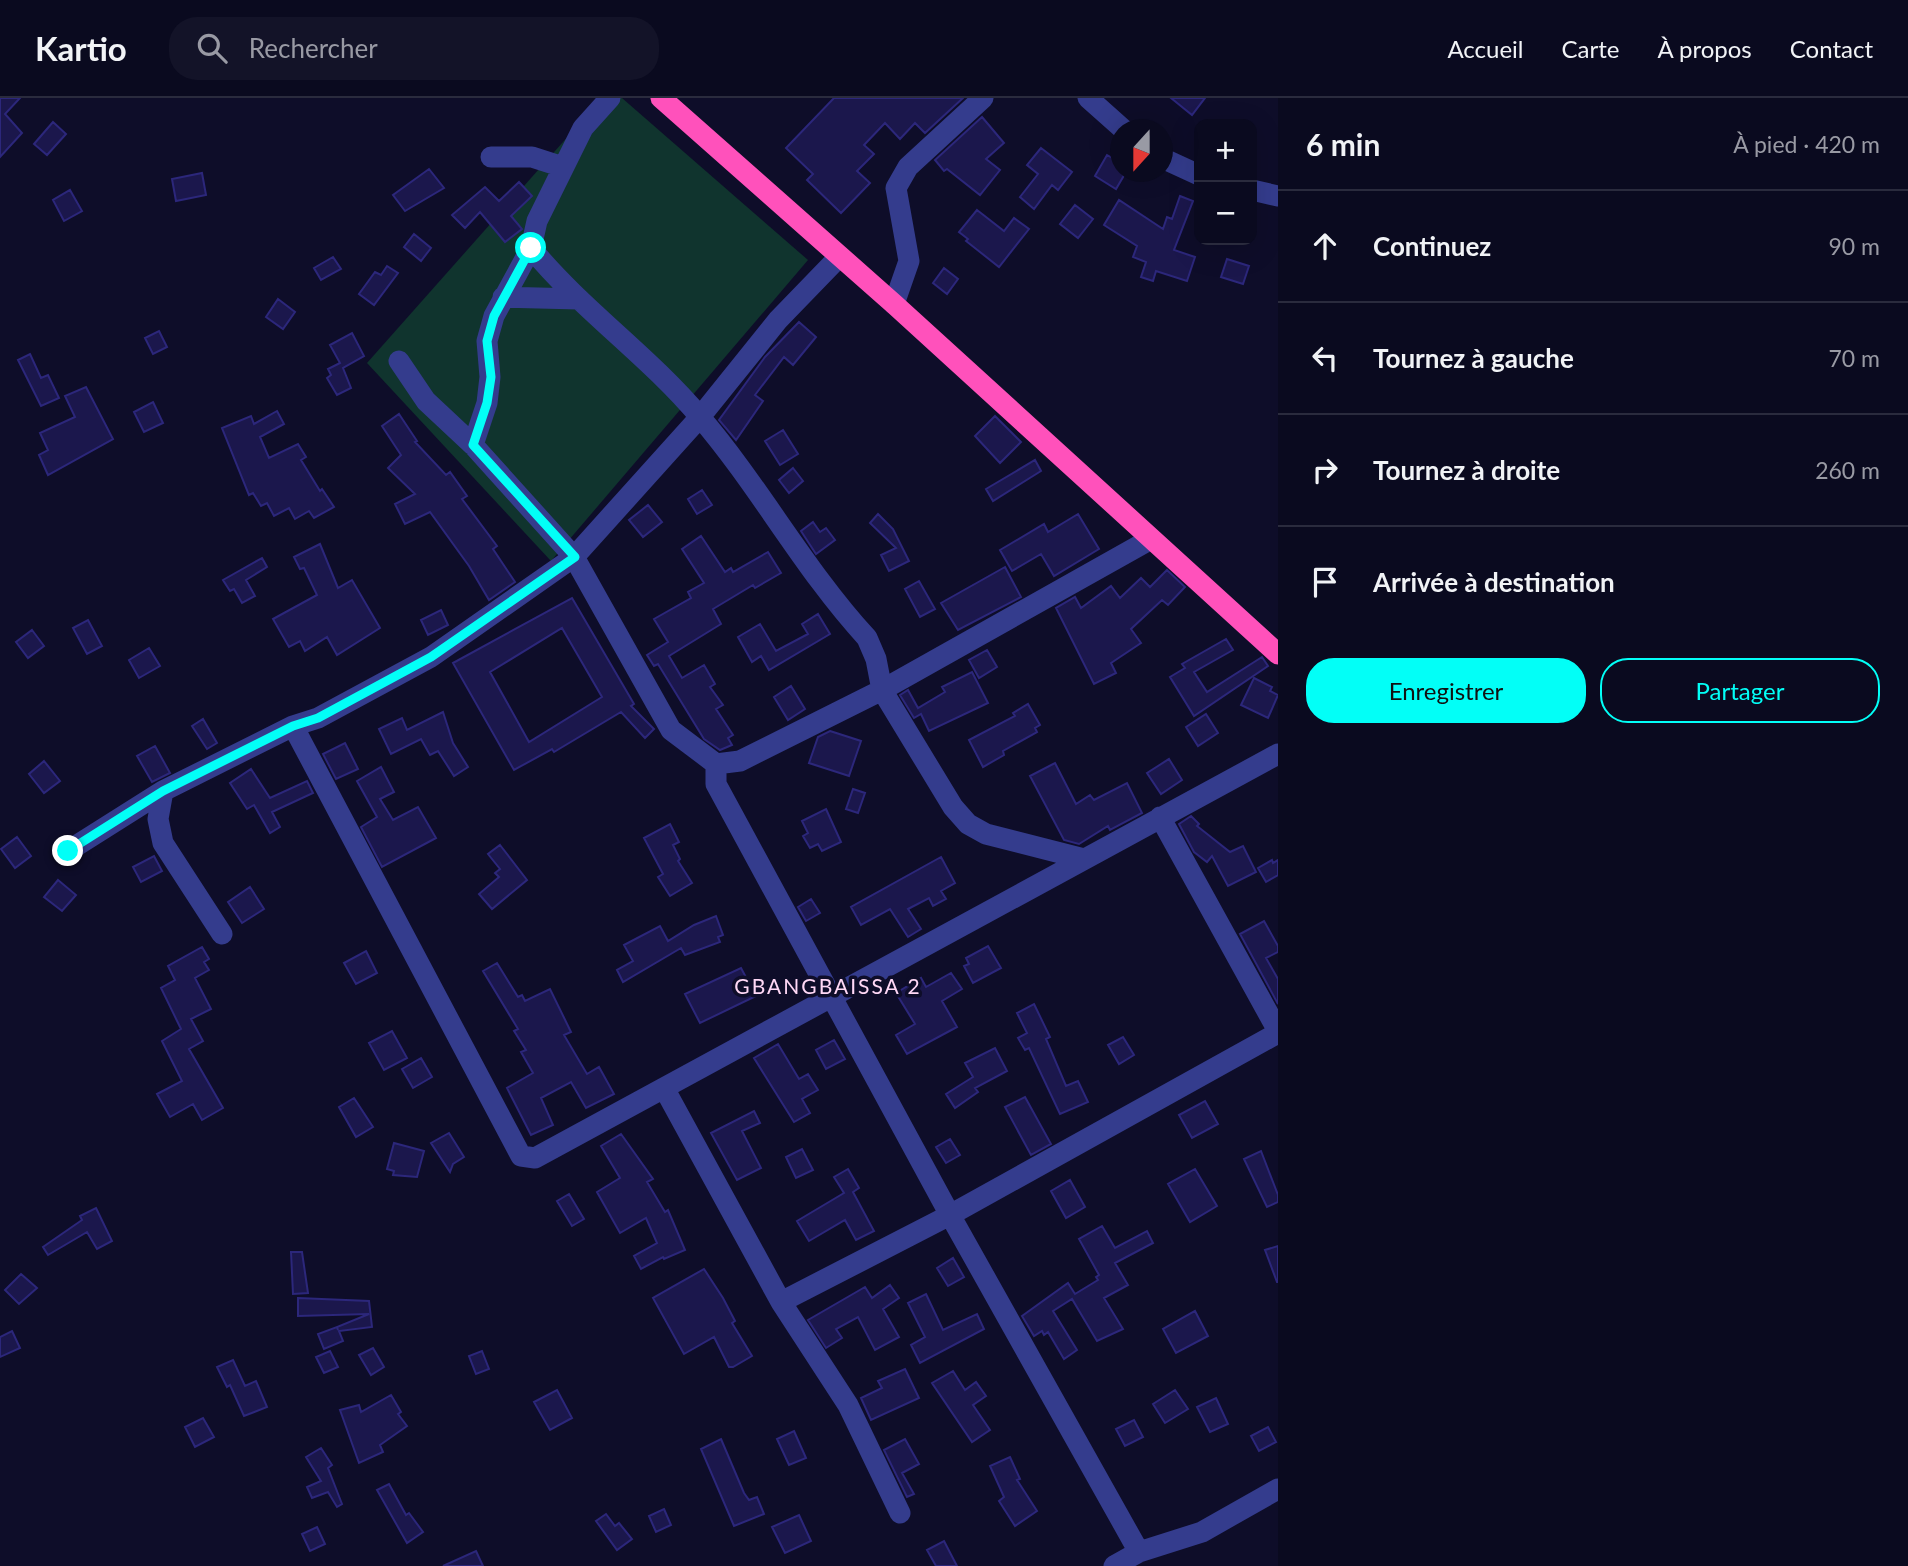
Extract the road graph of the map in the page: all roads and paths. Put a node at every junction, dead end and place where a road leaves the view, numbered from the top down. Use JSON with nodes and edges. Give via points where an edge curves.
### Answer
{"nodes":[{"id":1,"x":610,"y":98,"type":"edge"},
{"id":2,"x":661,"y":98,"type":"edge"},
{"id":3,"x":983,"y":98,"type":"edge"},
{"id":4,"x":1088,"y":98,"type":"edge"},
{"id":5,"x":1112,"y":119,"type":"edge"},
{"id":6,"x":491,"y":157,"type":"dead end"},
{"id":7,"x":1173,"y":163,"type":"edge"},
{"id":8,"x":563,"y":167,"type":"junction"},
{"id":9,"x":1194,"y":173,"type":"edge"},
{"id":10,"x":1257,"y":191,"type":"edge"},
{"id":11,"x":1278,"y":196,"type":"edge"},
{"id":12,"x":531,"y":248,"type":"junction"},
{"id":13,"x":839,"y":257,"type":"junction"},
{"id":14,"x":503,"y":297,"type":"junction"},
{"id":15,"x":579,"y":299,"type":"junction"},
{"id":16,"x":894,"y":304,"type":"junction"},
{"id":17,"x":399,"y":361,"type":"dead end"},
{"id":18,"x":700,"y":416,"type":"junction"},
{"id":19,"x":473,"y":445,"type":"junction"},
{"id":20,"x":1150,"y":539,"type":"junction"},
{"id":21,"x":575,"y":557,"type":"junction"},
{"id":22,"x":1278,"y":654,"type":"edge"},
{"id":23,"x":882,"y":690,"type":"junction"},
{"id":24,"x":293,"y":726,"type":"junction"},
{"id":25,"x":1278,"y":754,"type":"edge"},
{"id":26,"x":716,"y":764,"type":"junction"},
{"id":27,"x":163,"y":791,"type":"junction"},
{"id":28,"x":1160,"y":817,"type":"junction"},
{"id":29,"x":68,"y":851,"type":"dead end"},
{"id":30,"x":1084,"y":859,"type":"junction"},
{"id":31,"x":222,"y":934,"type":"dead end"},
{"id":32,"x":832,"y":996,"type":"junction"},
{"id":33,"x":1278,"y":1032,"type":"edge"},
{"id":34,"x":664,"y":1088,"type":"junction"},
{"id":35,"x":950,"y":1215,"type":"junction"},
{"id":36,"x":781,"y":1302,"type":"junction"},
{"id":37,"x":1278,"y":1489,"type":"edge"},
{"id":38,"x":900,"y":1513,"type":"dead end"},
{"id":39,"x":1139,"y":1552,"type":"junction"},
{"id":40,"x":1114,"y":1566,"type":"edge"}],
"edges":[{"from":1,"to":8,"type":"street","via":[[583,128]]},
{"from":2,"to":13,"type":"highway"},
{"from":3,"to":16,"type":"street","via":[[908,167],[895,188],[909,261]]},
{"from":4,"to":5,"type":"street"},
{"from":6,"to":8,"type":"street","via":[[532,157]]},
{"from":7,"to":9,"type":"street"},
{"from":8,"to":12,"type":"street","via":[[537,221]]},
{"from":10,"to":11,"type":"street"},
{"from":12,"to":14,"type":"street"},
{"from":12,"to":15,"type":"street"},
{"from":13,"to":16,"type":"highway"},
{"from":13,"to":18,"type":"street","via":[[778,320]]},
{"from":14,"to":15,"type":"street"},
{"from":14,"to":19,"type":"street","via":[[487,341],[491,377]]},
{"from":15,"to":18,"type":"street"},
{"from":16,"to":20,"type":"highway"},
{"from":17,"to":19,"type":"street","via":[[426,401]]},
{"from":18,"to":21,"type":"street"},
{"from":18,"to":23,"type":"street","via":[[867,638]]},
{"from":19,"to":21,"type":"street"},
{"from":20,"to":22,"type":"highway"},
{"from":20,"to":23,"type":"street"},
{"from":21,"to":24,"type":"street","via":[[431,657],[318,718]]},
{"from":21,"to":26,"type":"street","via":[[671,730]]},
{"from":23,"to":26,"type":"street","via":[[740,761]]},
{"from":23,"to":30,"type":"street","via":[[968,824],[986,834]]},
{"from":24,"to":27,"type":"street"},
{"from":24,"to":34,"type":"street","via":[[520,1156],[535,1158]]},
{"from":25,"to":28,"type":"street"},
{"from":26,"to":32,"type":"street","via":[[716,784]]},
{"from":27,"to":29,"type":"street"},
{"from":27,"to":31,"type":"street","via":[[158,819],[163,843]]},
{"from":28,"to":30,"type":"street"},
{"from":28,"to":33,"type":"street"},
{"from":30,"to":32,"type":"street"},
{"from":32,"to":34,"type":"street"},
{"from":32,"to":35,"type":"street"},
{"from":33,"to":35,"type":"street"},
{"from":34,"to":36,"type":"street"},
{"from":35,"to":36,"type":"street"},
{"from":35,"to":39,"type":"street"},
{"from":36,"to":38,"type":"street","via":[[848,1405]]},
{"from":37,"to":39,"type":"street","via":[[1202,1532]]},
{"from":39,"to":40,"type":"street"}]}
